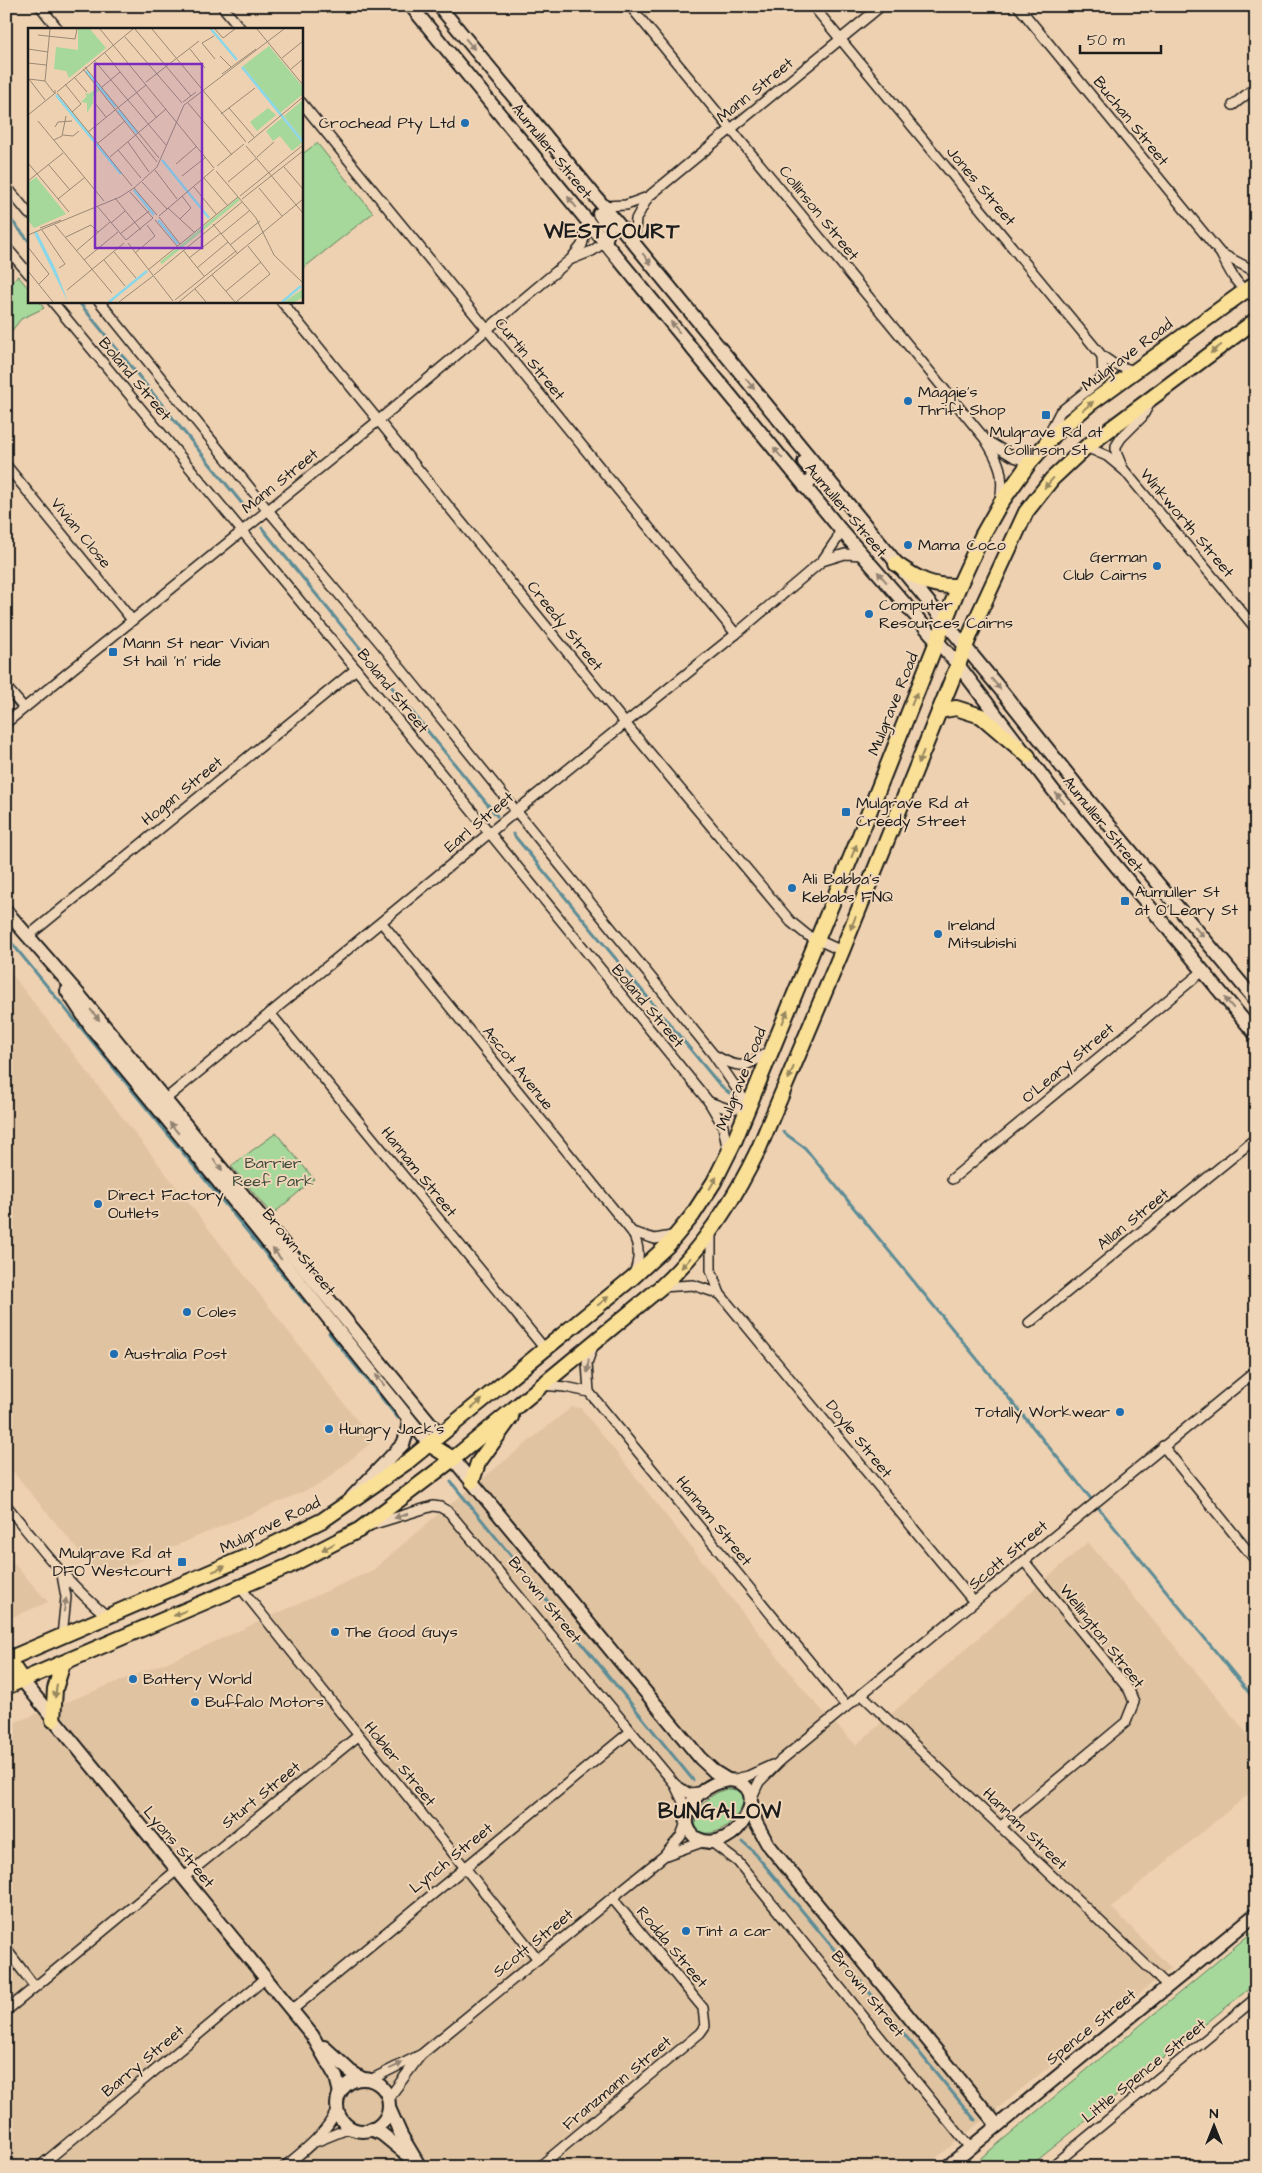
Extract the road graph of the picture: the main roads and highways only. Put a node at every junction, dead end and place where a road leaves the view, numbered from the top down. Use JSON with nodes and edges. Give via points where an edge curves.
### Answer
{"nodes":[{"id":1,"x":1256,"y":283,"type":"edge"},
{"id":2,"x":1250,"y":294,"type":"edge"},
{"id":3,"x":1253,"y":325,"type":"edge"},
{"id":4,"x":896,"y":564,"type":"road end"},
{"id":5,"x":959,"y":586,"type":"junction"},
{"id":6,"x":940,"y":712,"type":"junction"},
{"id":7,"x":1028,"y":756,"type":"road end"},
{"id":8,"x":523,"y":1400,"type":"junction"},
{"id":9,"x":435,"y":1440,"type":"junction"},
{"id":10,"x":453,"y":1458,"type":"junction"},
{"id":11,"x":472,"y":1481,"type":"road end"},
{"id":12,"x":7,"y":1659,"type":"edge"},
{"id":13,"x":63,"y":1663,"type":"junction"},
{"id":14,"x":22,"y":1680,"type":"junction"},
{"id":15,"x":6,"y":1687,"type":"edge"},
{"id":16,"x":54,"y":1720,"type":"road end"}],
"edges":[{"from":1,"to":2,"type":"main road","name":"Mulgrave Road"},
{"from":5,"to":2,"type":"main road","name":"Mulgrave Road","one_way":true,"via":[[1000,504],[1041,449],[1091,403]]},
{"from":3,"to":6,"type":"main road","one_way":true,"via":[[1086,447],[1052,480],[1026,512],[965,647]]},
{"from":4,"to":5,"type":"main road","via":[[925,582]]},
{"from":9,"to":5,"type":"main road","name":"Mulgrave Road","one_way":true,"via":[[632,1278],[677,1235],[704,1199],[728,1155],[773,1048]]},
{"from":6,"to":7,"type":"main road","via":[[956,708],[981,716]]},
{"from":6,"to":8,"type":"main road","one_way":true,"via":[[745,1178],[711,1234],[681,1269]]},
{"from":8,"to":10,"type":"main road"},
{"from":8,"to":11,"type":"main road","via":[[480,1460]]},
{"from":9,"to":10,"type":"main road","name":"Brown Street"},
{"from":12,"to":9,"type":"main road","name":"Mulgrave Road","one_way":true,"via":[[303,1531],[341,1510]]},
{"from":10,"to":13,"type":"main road","one_way":true,"via":[[358,1530],[313,1555]]},
{"from":12,"to":14,"type":"main road"},
{"from":13,"to":14,"type":"main road"},
{"from":13,"to":16,"type":"main road","one_way":true,"via":[[55,1690]]},
{"from":14,"to":15,"type":"main road"}]}
